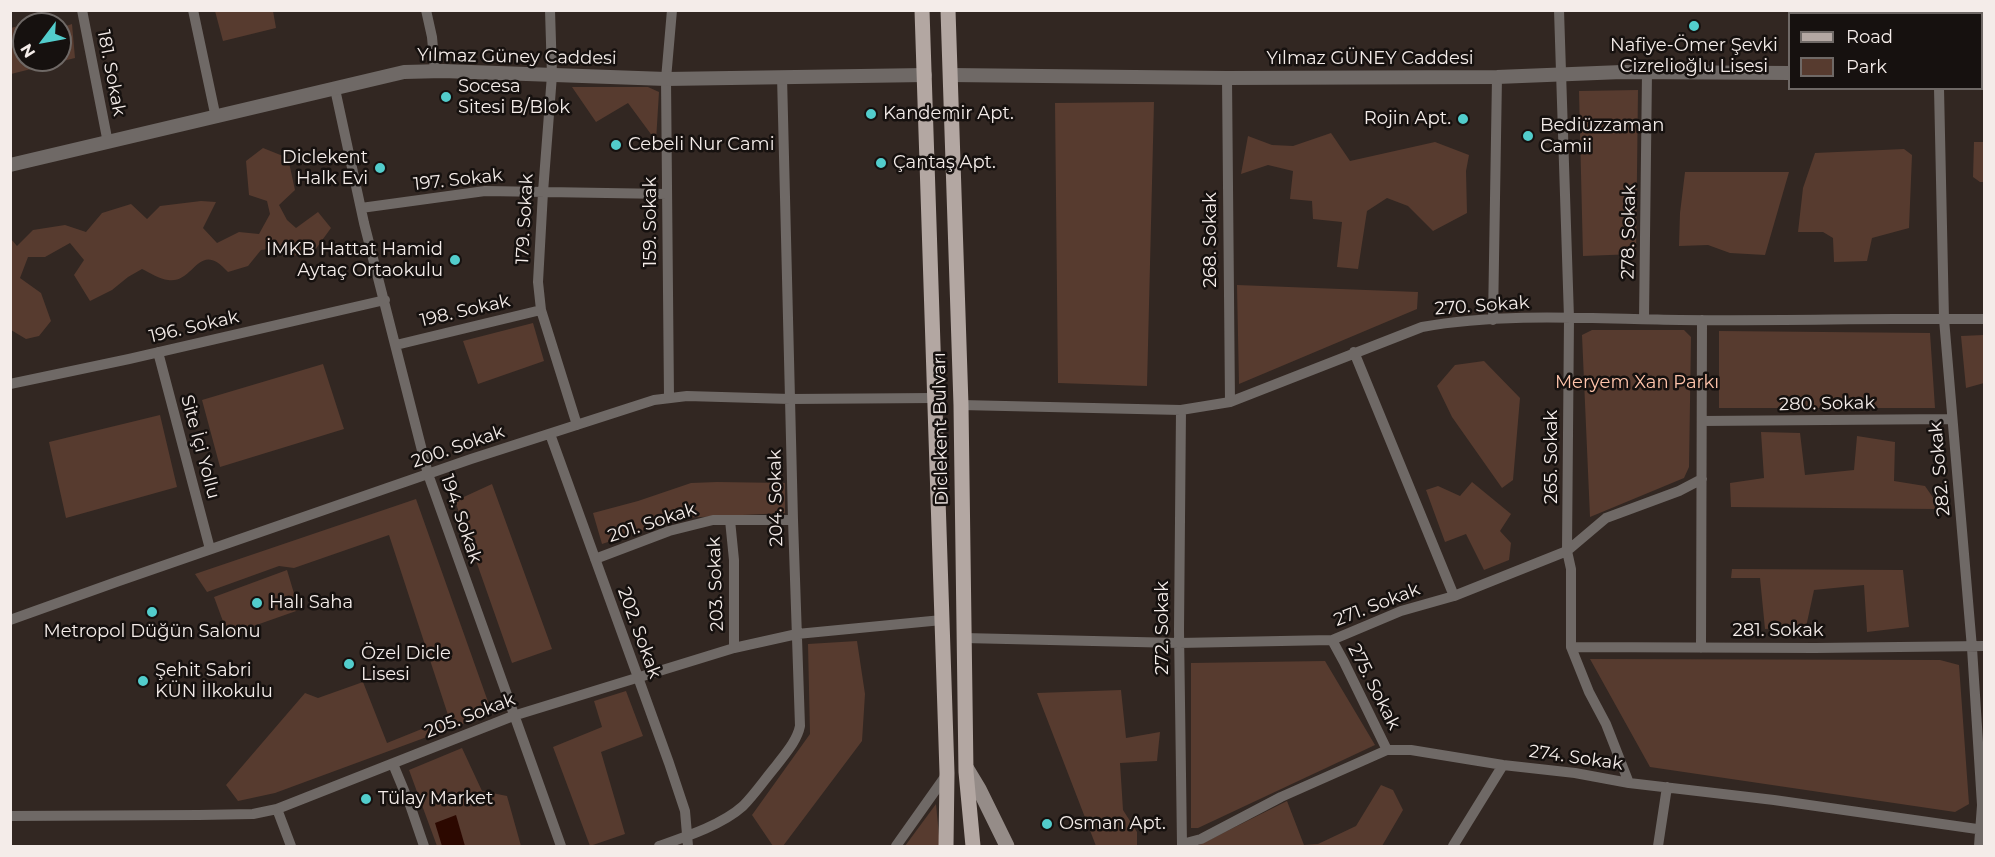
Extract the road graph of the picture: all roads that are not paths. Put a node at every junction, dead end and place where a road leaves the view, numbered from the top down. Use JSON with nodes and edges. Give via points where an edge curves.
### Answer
{"nodes":[{"id":1,"x":82,"y":10,"type":"edge"},
{"id":2,"x":193,"y":10,"type":"edge"},
{"id":3,"x":426,"y":10,"type":"edge"},
{"id":4,"x":550,"y":10,"type":"edge"},
{"id":5,"x":672,"y":10,"type":"edge"},
{"id":6,"x":922,"y":10,"type":"edge"},
{"id":7,"x":948,"y":10,"type":"edge"},
{"id":8,"x":1559,"y":10,"type":"edge"},
{"id":9,"x":435,"y":71,"type":"junction"},
{"id":10,"x":1647,"y":72,"type":"junction"},
{"id":11,"x":1788,"y":73,"type":"edge"},
{"id":12,"x":552,"y":75,"type":"junction"},
{"id":13,"x":925,"y":75,"type":"junction"},
{"id":14,"x":950,"y":75,"type":"junction"},
{"id":15,"x":1562,"y":75,"type":"junction"},
{"id":16,"x":782,"y":76,"type":"junction"},
{"id":17,"x":1497,"y":77,"type":"junction"},
{"id":18,"x":1227,"y":78,"type":"junction"},
{"id":19,"x":666,"y":79,"type":"junction"},
{"id":20,"x":335,"y":89,"type":"junction"},
{"id":21,"x":1939,"y":90,"type":"edge"},
{"id":22,"x":216,"y":118,"type":"junction"},
{"id":23,"x":108,"y":143,"type":"junction"},
{"id":24,"x":10,"y":165,"type":"edge"},
{"id":25,"x":543,"y":192,"type":"junction"},
{"id":26,"x":667,"y":194,"type":"junction"},
{"id":27,"x":361,"y":208,"type":"junction"},
{"id":28,"x":385,"y":300,"type":"junction"},
{"id":29,"x":541,"y":310,"type":"junction"},
{"id":30,"x":1569,"y":318,"type":"junction"},
{"id":31,"x":1944,"y":319,"type":"junction"},
{"id":32,"x":1984,"y":319,"type":"edge"},
{"id":33,"x":1493,"y":320,"type":"junction"},
{"id":34,"x":1644,"y":320,"type":"junction"},
{"id":35,"x":1702,"y":320,"type":"junction"},
{"id":36,"x":396,"y":345,"type":"junction"},
{"id":37,"x":158,"y":352,"type":"junction"},
{"id":38,"x":1354,"y":352,"type":"junction"},
{"id":39,"x":10,"y":384,"type":"edge"},
{"id":40,"x":669,"y":398,"type":"junction"},
{"id":41,"x":934,"y":398,"type":"junction"},
{"id":42,"x":790,"y":399,"type":"junction"},
{"id":43,"x":1230,"y":402,"type":"junction"},
{"id":44,"x":961,"y":405,"type":"junction"},
{"id":45,"x":1181,"y":410,"type":"junction"},
{"id":46,"x":1952,"y":418,"type":"junction"},
{"id":47,"x":1702,"y":422,"type":"junction"},
{"id":48,"x":578,"y":425,"type":"junction"},
{"id":49,"x":550,"y":434,"type":"junction"},
{"id":50,"x":428,"y":474,"type":"junction"},
{"id":51,"x":1702,"y":479,"type":"junction"},
{"id":52,"x":730,"y":520,"type":"junction"},
{"id":53,"x":793,"y":520,"type":"junction"},
{"id":54,"x":210,"y":549,"type":"junction"},
{"id":55,"x":1568,"y":551,"type":"junction"},
{"id":56,"x":595,"y":559,"type":"junction"},
{"id":57,"x":1454,"y":596,"type":"junction"},
{"id":58,"x":10,"y":620,"type":"edge"},
{"id":59,"x":942,"y":620,"type":"junction"},
{"id":60,"x":797,"y":634,"type":"junction"},
{"id":61,"x":964,"y":638,"type":"junction"},
{"id":62,"x":1332,"y":640,"type":"junction"},
{"id":63,"x":1179,"y":643,"type":"junction"},
{"id":64,"x":1571,"y":646,"type":"junction"},
{"id":65,"x":1984,"y":646,"type":"edge"},
{"id":66,"x":734,"y":648,"type":"junction"},
{"id":67,"x":1701,"y":648,"type":"junction"},
{"id":68,"x":1972,"y":648,"type":"junction"},
{"id":69,"x":637,"y":677,"type":"junction"},
{"id":70,"x":513,"y":716,"type":"junction"},
{"id":71,"x":1387,"y":750,"type":"junction"},
{"id":72,"x":393,"y":764,"type":"junction"},
{"id":73,"x":1503,"y":765,"type":"junction"},
{"id":74,"x":967,"y":769,"type":"junction"},
{"id":75,"x":947,"y":773,"type":"junction"},
{"id":76,"x":1629,"y":783,"type":"junction"},
{"id":77,"x":1667,"y":787,"type":"junction"},
{"id":78,"x":278,"y":809,"type":"junction"},
{"id":79,"x":10,"y":816,"type":"edge"},
{"id":80,"x":1983,"y":831,"type":"edge"},
{"id":81,"x":688,"y":842,"type":"edge"},
{"id":82,"x":1182,"y":845,"type":"edge"},
{"id":83,"x":291,"y":846,"type":"edge"},
{"id":84,"x":424,"y":846,"type":"edge"},
{"id":85,"x":561,"y":846,"type":"edge"},
{"id":86,"x":659,"y":846,"type":"edge"},
{"id":87,"x":896,"y":846,"type":"edge"},
{"id":88,"x":946,"y":846,"type":"edge"},
{"id":89,"x":973,"y":846,"type":"edge"},
{"id":90,"x":1007,"y":846,"type":"edge"},
{"id":91,"x":1453,"y":846,"type":"edge"},
{"id":92,"x":1658,"y":846,"type":"edge"},
{"id":93,"x":1979,"y":846,"type":"edge"}],
"edges":[{"from":1,"to":23,"type":"street","name":"181. Sokak"},
{"from":2,"to":22,"type":"street"},
{"from":3,"to":9,"type":"street"},
{"from":4,"to":12,"type":"street","name":"179. Sokak"},
{"from":5,"to":19,"type":"street","name":"159. Sokak"},
{"from":6,"to":13,"type":"main road","name":"Diclekent Bulvarı"},
{"from":7,"to":14,"type":"main road","name":"Diclekent Bulvarı"},
{"from":8,"to":15,"type":"street","name":"265. Sokak"},
{"from":9,"to":12,"type":"street","name":"Yılmaz Güney Caddesi"},
{"from":9,"to":20,"type":"street","name":"Yılmaz Güney Caddesi","via":[[404,72]]},
{"from":10,"to":11,"type":"street","name":"Yılmaz GÜNEY Caddesi"},
{"from":10,"to":15,"type":"street","name":"Yılmaz GÜNEY Caddesi"},
{"from":10,"to":34,"type":"street","name":"278. Sokak"},
{"from":12,"to":19,"type":"street","name":"Yılmaz Güney Caddesi"},
{"from":12,"to":25,"type":"street","name":"179. Sokak"},
{"from":13,"to":16,"type":"street","name":"Yılmaz Güney Caddesi"},
{"from":13,"to":41,"type":"main road","name":"Diclekent Bulvarı"},
{"from":14,"to":18,"type":"street","name":"Yılmaz GÜNEY Caddesi"},
{"from":14,"to":44,"type":"main road","name":"Diclekent Bulvarı"},
{"from":15,"to":17,"type":"street","name":"Yılmaz GÜNEY Caddesi"},
{"from":15,"to":30,"type":"street","name":"265. Sokak"},
{"from":16,"to":19,"type":"street","name":"Yılmaz Güney Caddesi"},
{"from":16,"to":42,"type":"street","name":"204. Sokak"},
{"from":17,"to":18,"type":"street","name":"Yılmaz GÜNEY Caddesi"},
{"from":17,"to":33,"type":"street"},
{"from":18,"to":43,"type":"street","name":"268. Sokak"},
{"from":19,"to":26,"type":"street","name":"159. Sokak"},
{"from":20,"to":22,"type":"street","name":"Yılmaz Güney Caddesi"},
{"from":20,"to":27,"type":"street","name":"194. Sokak"},
{"from":21,"to":31,"type":"street","name":"282. Sokak"},
{"from":22,"to":23,"type":"street","name":"Yılmaz Güney Caddesi"},
{"from":23,"to":24,"type":"street","name":"Yılmaz Güney Caddesi"},
{"from":25,"to":26,"type":"street","name":"197. Sokak"},
{"from":25,"to":27,"type":"street","name":"197. Sokak","via":[[485,191]]},
{"from":25,"to":29,"type":"street","name":"179. Sokak","via":[[538,282]]},
{"from":26,"to":40,"type":"street","name":"159. Sokak"},
{"from":27,"to":28,"type":"street","name":"194. Sokak"},
{"from":28,"to":36,"type":"street","name":"194. Sokak"},
{"from":28,"to":37,"type":"street","name":"196. Sokak"},
{"from":29,"to":36,"type":"street","name":"198. Sokak"},
{"from":29,"to":48,"type":"street","name":"179. Sokak"},
{"from":30,"to":33,"type":"street","name":"270. Sokak"},
{"from":30,"to":34,"type":"street","name":"270. Sokak"},
{"from":30,"to":55,"type":"street","name":"265. Sokak"},
{"from":31,"to":32,"type":"street","name":"270. Sokak"},
{"from":31,"to":35,"type":"street","name":"270. Sokak"},
{"from":31,"to":46,"type":"street","name":"282. Sokak"},
{"from":33,"to":38,"type":"street","name":"270. Sokak","via":[[1422,327]]},
{"from":34,"to":35,"type":"street","name":"270. Sokak"},
{"from":35,"to":47,"type":"street"},
{"from":36,"to":50,"type":"street","name":"194. Sokak"},
{"from":37,"to":39,"type":"street","name":"196. Sokak"},
{"from":37,"to":54,"type":"street","name":"Site İçi Yollu"},
{"from":38,"to":43,"type":"street","name":"270. Sokak"},
{"from":38,"to":57,"type":"street"},
{"from":40,"to":42,"type":"street","name":"200. Sokak"},
{"from":40,"to":48,"type":"street","name":"200. Sokak"},
{"from":41,"to":42,"type":"street","name":"200. Sokak"},
{"from":41,"to":59,"type":"main road","name":"Diclekent Bulvarı"},
{"from":42,"to":53,"type":"street","name":"204. Sokak"},
{"from":43,"to":45,"type":"street","name":"270. Sokak"},
{"from":44,"to":45,"type":"street","name":"270. Sokak"},
{"from":44,"to":61,"type":"main road","name":"Diclekent Bulvarı"},
{"from":45,"to":63,"type":"street","name":"272. Sokak"},
{"from":46,"to":47,"type":"street","name":"280. Sokak"},
{"from":46,"to":68,"type":"street","name":"282. Sokak"},
{"from":47,"to":51,"type":"street"},
{"from":48,"to":49,"type":"street","name":"200. Sokak"},
{"from":49,"to":50,"type":"street","name":"200. Sokak"},
{"from":49,"to":56,"type":"street","name":"202. Sokak"},
{"from":50,"to":54,"type":"street","name":"200. Sokak"},
{"from":50,"to":70,"type":"street","name":"194. Sokak"},
{"from":51,"to":55,"type":"street","name":"271. Sokak","via":[[1606,518]]},
{"from":51,"to":67,"type":"street"},
{"from":52,"to":53,"type":"street","name":"201. Sokak"},
{"from":52,"to":56,"type":"street","name":"201. Sokak","via":[[713,520],[669,531]]},
{"from":52,"to":66,"type":"street","name":"203. Sokak"},
{"from":53,"to":60,"type":"street","name":"204. Sokak"},
{"from":54,"to":58,"type":"street","name":"200. Sokak"},
{"from":55,"to":57,"type":"street","name":"271. Sokak"},
{"from":55,"to":64,"type":"street","name":"265. Sokak"},
{"from":56,"to":69,"type":"street","name":"202. Sokak"},
{"from":57,"to":62,"type":"street","name":"271. Sokak","via":[[1401,611]]},
{"from":59,"to":60,"type":"street","name":"205. Sokak"},
{"from":59,"to":75,"type":"main road","name":"Diclekent Bulvarı"},
{"from":60,"to":66,"type":"street","name":"205. Sokak"},
{"from":60,"to":81,"type":"street","name":"204. Sokak","via":[[798,734],[742,806]]},
{"from":61,"to":63,"type":"street","name":"271. Sokak"},
{"from":61,"to":74,"type":"main road","name":"Diclekent Bulvarı"},
{"from":62,"to":63,"type":"street","name":"271. Sokak"},
{"from":62,"to":71,"type":"street","name":"275. Sokak"},
{"from":63,"to":82,"type":"street","name":"272. Sokak"},
{"from":64,"to":67,"type":"street","name":"281. Sokak"},
{"from":64,"to":76,"type":"street","name":"265. Sokak"},
{"from":65,"to":68,"type":"street","name":"281. Sokak"},
{"from":66,"to":69,"type":"street","name":"205. Sokak"},
{"from":67,"to":68,"type":"street","name":"281. Sokak"},
{"from":68,"to":80,"type":"street","name":"282. Sokak"},
{"from":69,"to":70,"type":"street","name":"205. Sokak"},
{"from":69,"to":81,"type":"street","name":"202. Sokak","via":[[685,811]]},
{"from":70,"to":72,"type":"street","name":"205. Sokak"},
{"from":70,"to":85,"type":"street","name":"194. Sokak"},
{"from":71,"to":73,"type":"street","name":"274. Sokak","via":[[1411,750]]},
{"from":71,"to":82,"type":"street","name":"274. Sokak"},
{"from":72,"to":78,"type":"street","name":"205. Sokak"},
{"from":72,"to":84,"type":"street"},
{"from":73,"to":76,"type":"street","name":"274. Sokak"},
{"from":73,"to":91,"type":"street"},
{"from":74,"to":89,"type":"main road","name":"Diclekent Bulvarı"},
{"from":74,"to":90,"type":"main road"},
{"from":75,"to":87,"type":"street"},
{"from":75,"to":88,"type":"main road","name":"Diclekent Bulvarı"},
{"from":76,"to":77,"type":"street","name":"274. Sokak"},
{"from":77,"to":80,"type":"street","name":"274. Sokak"},
{"from":77,"to":92,"type":"street"},
{"from":78,"to":79,"type":"street","name":"205. Sokak","via":[[253,814]]},
{"from":78,"to":83,"type":"street"},
{"from":80,"to":93,"type":"street","name":"282. Sokak"},
{"from":81,"to":86,"type":"street","name":"204. Sokak"}]}
